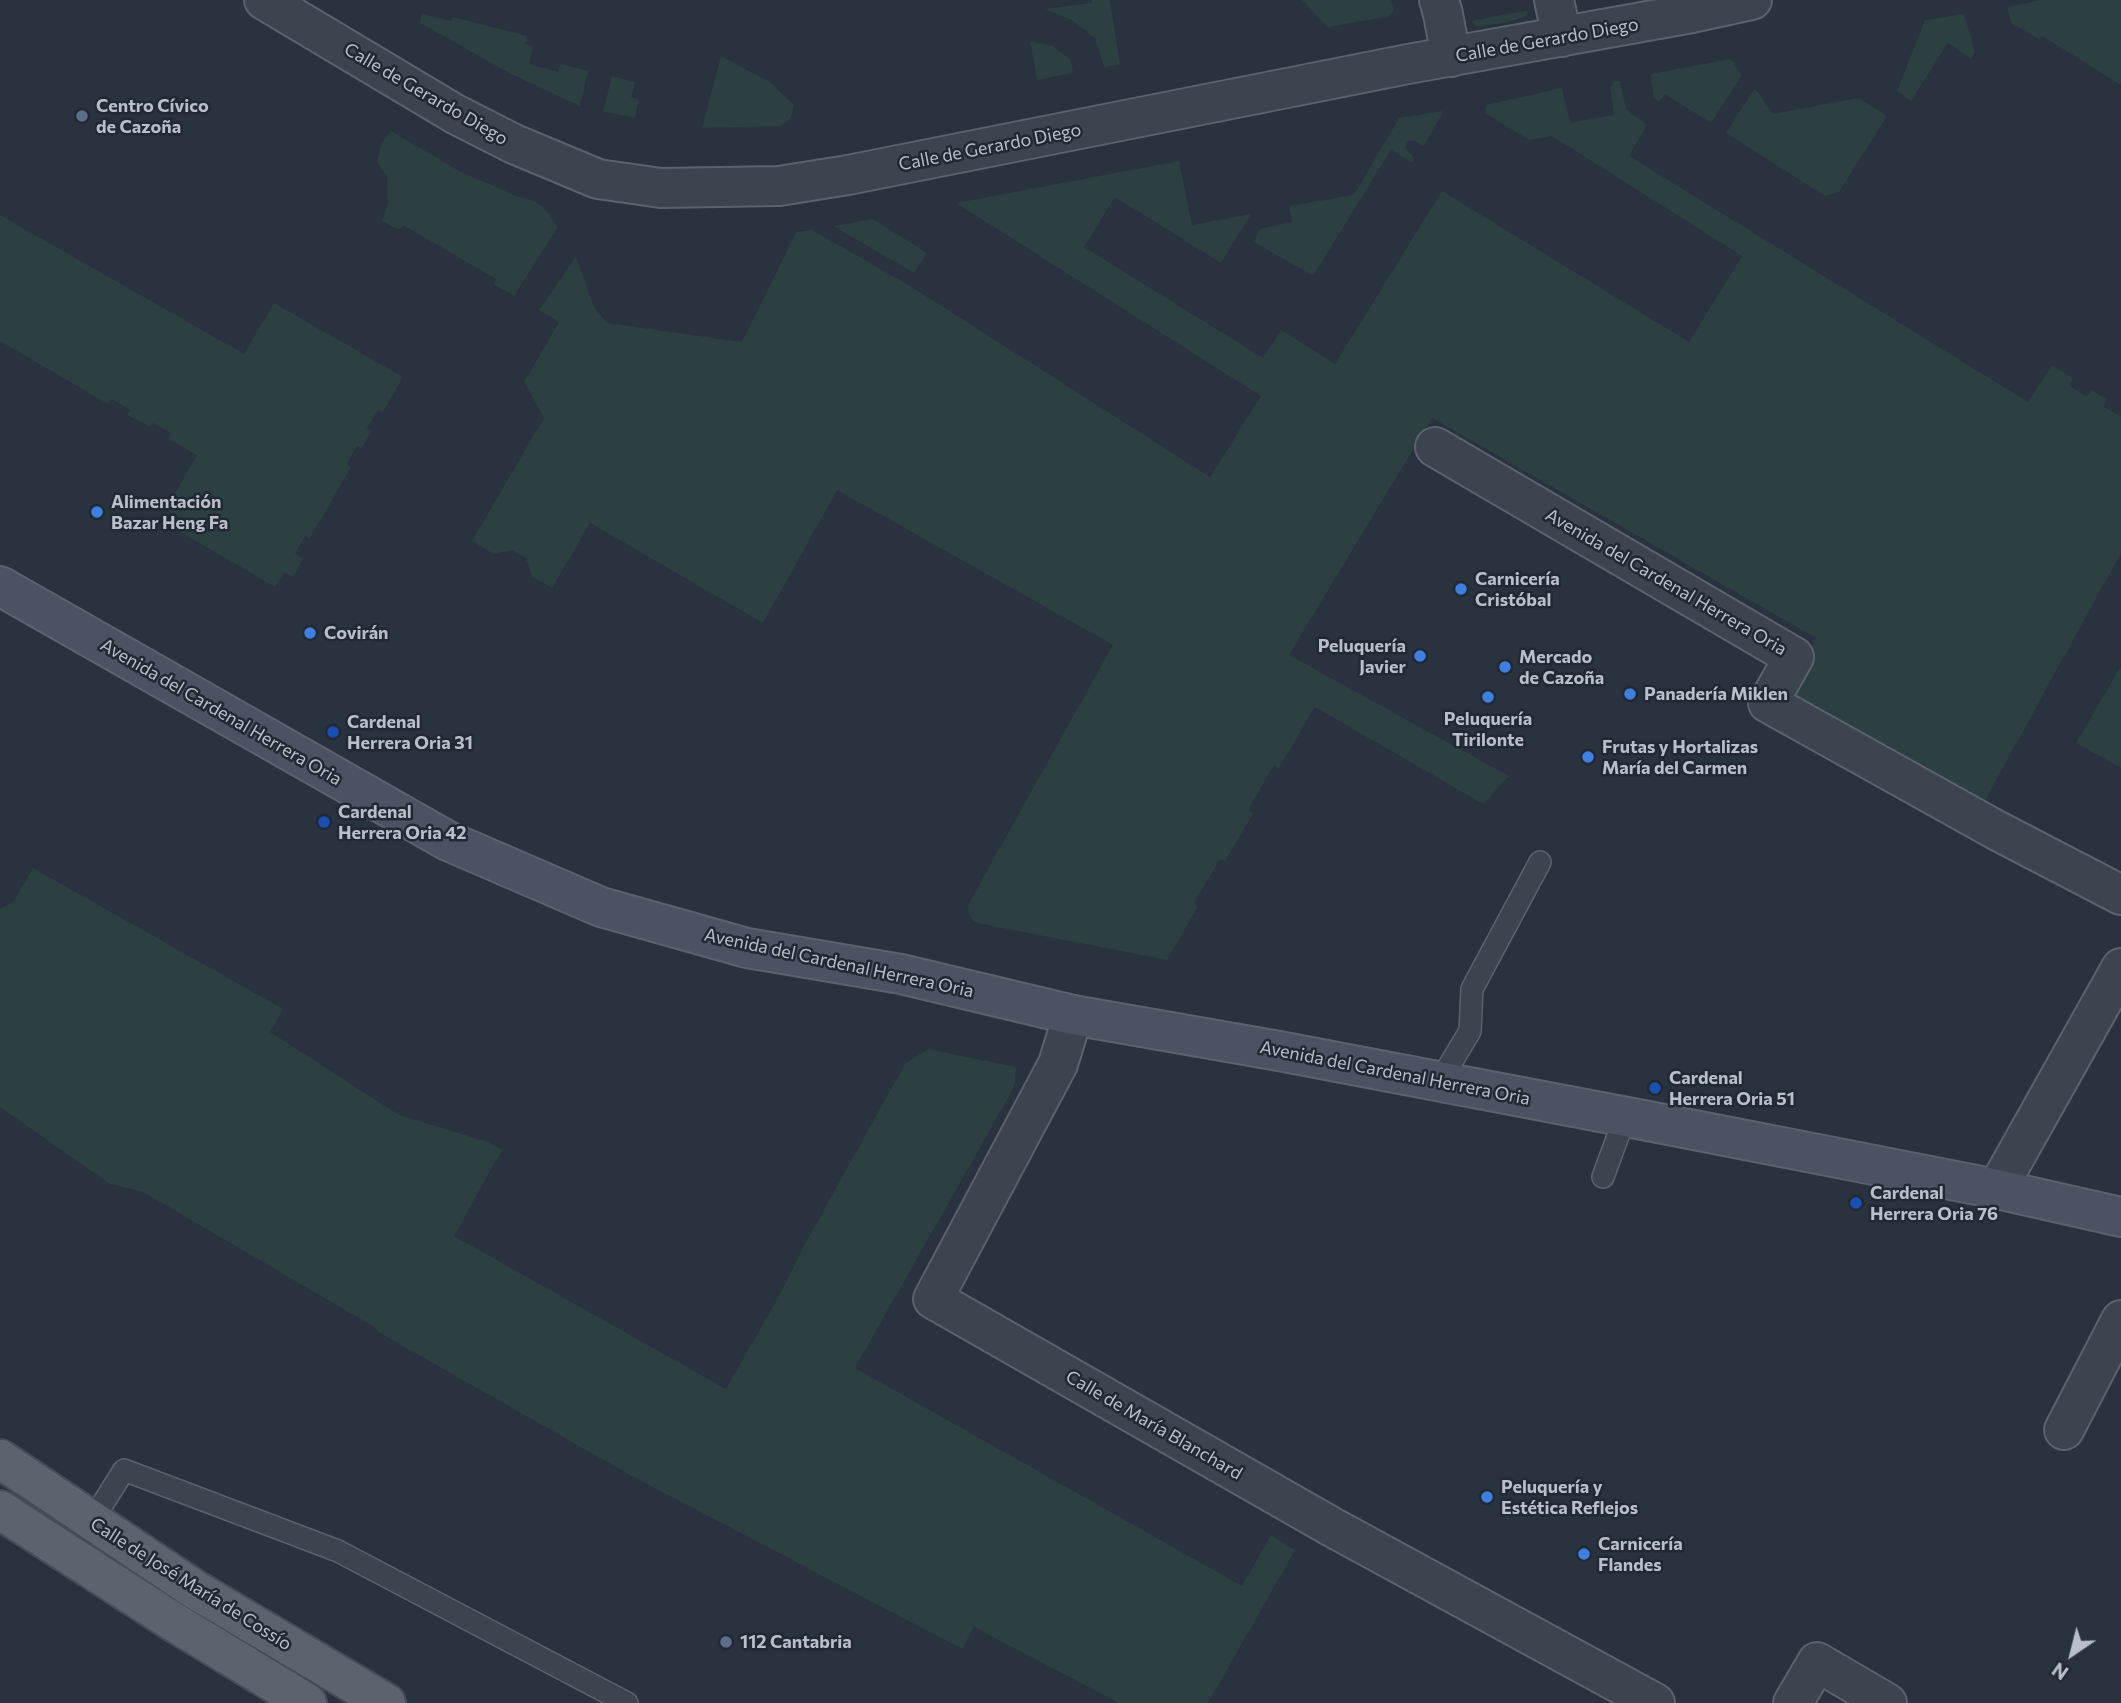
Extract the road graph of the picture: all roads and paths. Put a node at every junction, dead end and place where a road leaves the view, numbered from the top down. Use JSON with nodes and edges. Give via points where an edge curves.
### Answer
{"nodes":[{"id":1,"x":264,"y":0,"type":"edge"},
{"id":2,"x":1439,"y":0,"type":"edge"},
{"id":3,"x":1553,"y":0,"type":"edge"},
{"id":4,"x":1752,"y":0,"type":"edge"},
{"id":5,"x":1562,"y":37,"type":"junction"},
{"id":6,"x":1451,"y":57,"type":"junction"},
{"id":7,"x":1435,"y":447,"type":"dead end"},
{"id":8,"x":0,"y":586,"type":"edge"},
{"id":9,"x":1541,"y":862,"type":"dead end"},
{"id":10,"x":2121,"y":895,"type":"edge"},
{"id":11,"x":2121,"y":968,"type":"edge"},
{"id":12,"x":1073,"y":1015,"type":"junction"},
{"id":13,"x":1440,"y":1081,"type":"junction"},
{"id":14,"x":1625,"y":1117,"type":"junction"},
{"id":15,"x":1603,"y":1177,"type":"dead end"},
{"id":16,"x":1997,"y":1189,"type":"junction"},
{"id":17,"x":2121,"y":1217,"type":"edge"},
{"id":18,"x":2121,"y":1320,"type":"edge"},
{"id":19,"x":2064,"y":1430,"type":"dead end"},
{"id":20,"x":0,"y":1459,"type":"edge"},
{"id":21,"x":92,"y":1521,"type":"junction"},
{"id":22,"x":4,"y":1522,"type":"edge"},
{"id":23,"x":307,"y":1703,"type":"edge"},
{"id":24,"x":386,"y":1703,"type":"edge"},
{"id":25,"x":627,"y":1703,"type":"edge"},
{"id":26,"x":1655,"y":1703,"type":"edge"},
{"id":27,"x":1793,"y":1703,"type":"edge"},
{"id":28,"x":1887,"y":1703,"type":"edge"}],
"edges":[{"from":1,"to":6,"type":"street","name":"Calle de Gerardo Diego","via":[[514,144],[598,179],[661,188],[779,186],[848,175]]},
{"from":2,"to":6,"type":"street"},
{"from":3,"to":5,"type":"street"},
{"from":4,"to":5,"type":"street","name":"Calle de Gerardo Diego"},
{"from":5,"to":6,"type":"street","name":"Calle de Gerardo Diego"},
{"from":7,"to":10,"type":"street","name":"Avenida del Cardenal Herrera Oria","via":[[1794,657],[1768,703]]},
{"from":8,"to":12,"type":"main road","name":"Avenida del Cardenal Herrera Oria","via":[[448,841],[601,907],[747,947],[901,974]]},
{"from":9,"to":13,"type":"lane","via":[[1472,989],[1470,1031]]},
{"from":11,"to":16,"type":"street"},
{"from":12,"to":13,"type":"main road","name":"Avenida del Cardenal Herrera Oria"},
{"from":12,"to":26,"type":"street","name":"Calle de María Blanchard","via":[[1058,1064],[933,1299],[1332,1527]]},
{"from":13,"to":14,"type":"main road","name":"Avenida del Cardenal Herrera Oria"},
{"from":14,"to":15,"type":"lane"},
{"from":14,"to":16,"type":"main road","name":"Avenida del Cardenal Herrera Oria"},
{"from":16,"to":17,"type":"main road","name":"Avenida del Cardenal Herrera Oria"},
{"from":18,"to":19,"type":"street"},
{"from":20,"to":21,"type":"main road","name":"Calle de José María de Cossío"},
{"from":21,"to":24,"type":"main road","name":"Calle de José María de Cossío","via":[[194,1589]]},
{"from":21,"to":25,"type":"lane","via":[[124,1470],[338,1551]]},
{"from":22,"to":23,"type":"main road"},
{"from":27,"to":28,"type":"street","via":[[1817,1662]]}]}
